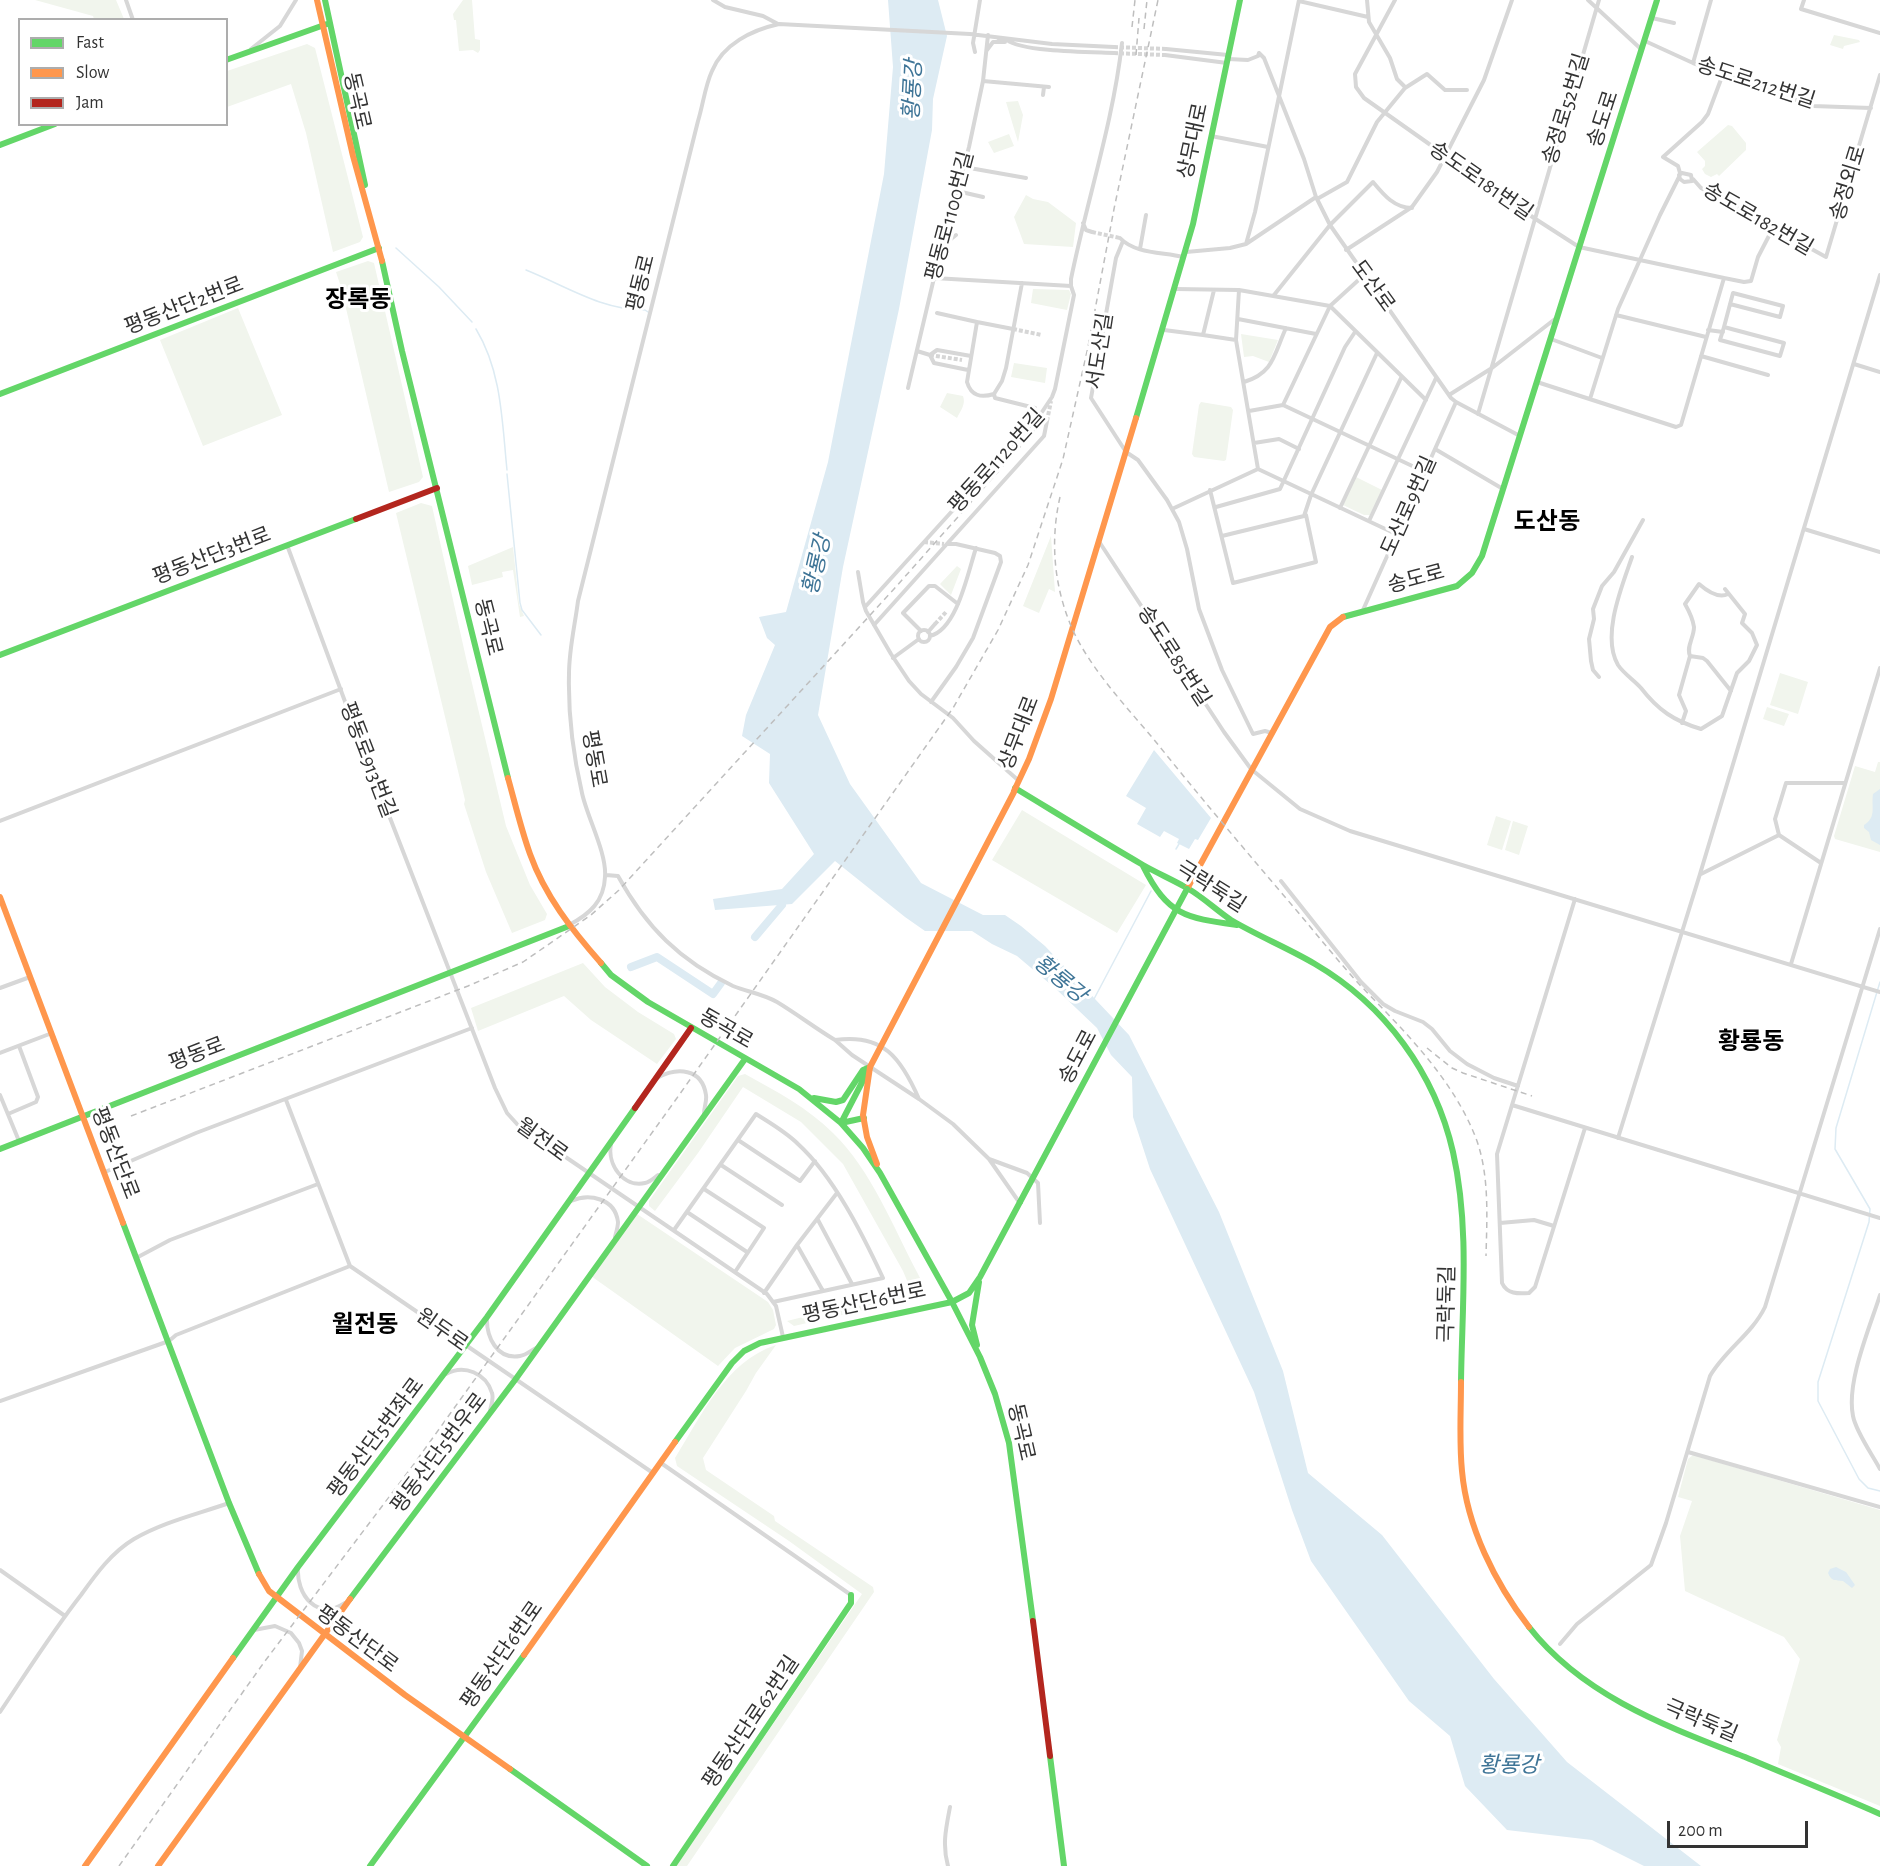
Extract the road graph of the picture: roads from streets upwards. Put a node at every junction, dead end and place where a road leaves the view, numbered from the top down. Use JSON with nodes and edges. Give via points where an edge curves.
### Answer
{"nodes":[{"id":1,"x":126,"y":0,"type":"edge"},
{"id":2,"x":296,"y":0,"type":"edge"},
{"id":3,"x":318,"y":0,"type":"edge"},
{"id":4,"x":325,"y":0,"type":"edge"},
{"id":5,"x":712,"y":0,"type":"edge"},
{"id":6,"x":980,"y":0,"type":"edge"},
{"id":7,"x":1240,"y":0,"type":"edge"},
{"id":8,"x":1299,"y":0,"type":"edge"},
{"id":9,"x":1367,"y":0,"type":"edge"},
{"id":10,"x":1395,"y":0,"type":"edge"},
{"id":11,"x":1512,"y":0,"type":"edge"},
{"id":12,"x":1588,"y":0,"type":"edge"},
{"id":13,"x":1599,"y":0,"type":"edge"},
{"id":14,"x":1657,"y":0,"type":"edge"},
{"id":15,"x":1711,"y":0,"type":"edge"},
{"id":16,"x":1804,"y":0,"type":"edge"},
{"id":17,"x":1597,"y":8,"type":"junction"},
{"id":18,"x":1368,"y":17,"type":"junction"},
{"id":19,"x":132,"y":18,"type":"edge"},
{"id":20,"x":1652,"y":18,"type":"junction"},
{"id":21,"x":331,"y":22,"type":"junction"},
{"id":22,"x":1674,"y":23,"type":"dead end"},
{"id":23,"x":779,"y":24,"type":"junction"},
{"id":24,"x":324,"y":25,"type":"junction"},
{"id":25,"x":1880,"y":33,"type":"edge"},
{"id":26,"x":972,"y":34,"type":"junction"},
{"id":27,"x":1377,"y":34,"type":"junction"},
{"id":28,"x":988,"y":36,"type":"junction"},
{"id":29,"x":1645,"y":41,"type":"junction"},
{"id":30,"x":1009,"y":42,"type":"junction"},
{"id":31,"x":1122,"y":43,"type":"dead end"},
{"id":32,"x":1114,"y":47,"type":"tunnel mouth"},
{"id":33,"x":1642,"y":50,"type":"junction"},
{"id":34,"x":975,"y":52,"type":"dead end"},
{"id":35,"x":1114,"y":53,"type":"tunnel mouth"},
{"id":36,"x":245,"y":54,"type":"junction"},
{"id":37,"x":986,"y":54,"type":"junction"},
{"id":38,"x":228,"y":59,"type":"edge"},
{"id":39,"x":1227,"y":59,"type":"junction"},
{"id":40,"x":1693,"y":63,"type":"junction"},
{"id":41,"x":1724,"y":74,"type":"junction"},
{"id":42,"x":1880,"y":75,"type":"edge"},
{"id":43,"x":982,"y":81,"type":"junction"},
{"id":44,"x":1405,"y":88,"type":"junction"},
{"id":45,"x":1467,"y":90,"type":"dead end"},
{"id":46,"x":1279,"y":93,"type":"junction"},
{"id":47,"x":1043,"y":95,"type":"dead end"},
{"id":48,"x":1871,"y":108,"type":"junction"},
{"id":49,"x":1384,"y":113,"type":"junction"},
{"id":50,"x":50,"y":126,"type":"edge"},
{"id":51,"x":1211,"y":136,"type":"junction"},
{"id":52,"x":0,"y":145,"type":"edge"},
{"id":53,"x":1268,"y":147,"type":"junction"},
{"id":54,"x":1446,"y":157,"type":"junction"},
{"id":55,"x":964,"y":166,"type":"junction"},
{"id":56,"x":1680,"y":175,"type":"junction"},
{"id":57,"x":1026,"y":178,"type":"dead end"},
{"id":58,"x":1693,"y":179,"type":"junction"},
{"id":59,"x":957,"y":192,"type":"junction"},
{"id":60,"x":983,"y":197,"type":"dead end"},
{"id":61,"x":1317,"y":198,"type":"junction"},
{"id":62,"x":1412,"y":207,"type":"junction"},
{"id":63,"x":369,"y":209,"type":"junction"},
{"id":64,"x":1146,"y":215,"type":"dead end"},
{"id":65,"x":1534,"y":219,"type":"junction"},
{"id":66,"x":1083,"y":222,"type":"junction"},
{"id":67,"x":1330,"y":225,"type":"junction"},
{"id":68,"x":1773,"y":228,"type":"junction"},
{"id":69,"x":1092,"y":232,"type":"tunnel mouth"},
{"id":70,"x":956,"y":236,"type":"dead end"},
{"id":71,"x":945,"y":238,"type":"junction"},
{"id":72,"x":1246,"y":244,"type":"junction"},
{"id":73,"x":1579,"y":247,"type":"junction"},
{"id":74,"x":379,"y":248,"type":"junction"},
{"id":75,"x":1140,"y":249,"type":"junction"},
{"id":76,"x":1346,"y":250,"type":"junction"},
{"id":77,"x":1185,"y":254,"type":"junction"},
{"id":78,"x":1826,"y":257,"type":"joint"},
{"id":79,"x":1640,"y":259,"type":"junction"},
{"id":80,"x":1364,"y":275,"type":"junction"},
{"id":81,"x":1880,"y":275,"type":"edge"},
{"id":82,"x":934,"y":278,"type":"junction"},
{"id":83,"x":1724,"y":278,"type":"junction"},
{"id":84,"x":1022,"y":283,"type":"junction"},
{"id":85,"x":1071,"y":286,"type":"junction"},
{"id":86,"x":1175,"y":289,"type":"junction"},
{"id":87,"x":1214,"y":290,"type":"junction"},
{"id":88,"x":1239,"y":290,"type":"junction"},
{"id":89,"x":1274,"y":295,"type":"junction"},
{"id":90,"x":1730,"y":304,"type":"junction"},
{"id":91,"x":1330,"y":306,"type":"junction"},
{"id":92,"x":936,"y":313,"type":"dead end"},
{"id":93,"x":1616,"y":315,"type":"junction"},
{"id":94,"x":1558,"y":317,"type":"junction"},
{"id":95,"x":1238,"y":319,"type":"junction"},
{"id":96,"x":977,"y":322,"type":"junction"},
{"id":97,"x":1286,"y":328,"type":"junction"},
{"id":98,"x":1013,"y":329,"type":"junction"},
{"id":99,"x":1164,"y":330,"type":"junction"},
{"id":100,"x":1708,"y":330,"type":"junction"},
{"id":101,"x":1724,"y":330,"type":"junction"},
{"id":102,"x":1355,"y":332,"type":"junction"},
{"id":103,"x":1316,"y":334,"type":"junction"},
{"id":104,"x":1203,"y":335,"type":"junction"},
{"id":105,"x":1706,"y":337,"type":"junction"},
{"id":106,"x":1551,"y":339,"type":"junction"},
{"id":107,"x":1236,"y":340,"type":"junction"},
{"id":108,"x":917,"y":351,"type":"junction"},
{"id":109,"x":1377,"y":353,"type":"junction"},
{"id":110,"x":930,"y":355,"type":"junction"},
{"id":111,"x":971,"y":356,"type":"junction"},
{"id":112,"x":1701,"y":356,"type":"junction"},
{"id":113,"x":1602,"y":358,"type":"junction"},
{"id":114,"x":1854,"y":364,"type":"junction"},
{"id":115,"x":1492,"y":368,"type":"junction"},
{"id":116,"x":968,"y":370,"type":"junction"},
{"id":117,"x":1880,"y":372,"type":"edge"},
{"id":118,"x":1768,"y":375,"type":"dead end"},
{"id":119,"x":1401,"y":378,"type":"junction"},
{"id":120,"x":1436,"y":378,"type":"junction"},
{"id":121,"x":1244,"y":382,"type":"junction"},
{"id":122,"x":1537,"y":382,"type":"junction"},
{"id":123,"x":908,"y":388,"type":"dead end"},
{"id":124,"x":0,"y":394,"type":"edge"},
{"id":125,"x":994,"y":394,"type":"junction"},
{"id":126,"x":1449,"y":395,"type":"junction"},
{"id":127,"x":1590,"y":399,"type":"junction"},
{"id":128,"x":1426,"y":400,"type":"junction"},
{"id":129,"x":1456,"y":402,"type":"junction"},
{"id":130,"x":1283,"y":405,"type":"junction"},
{"id":131,"x":1035,"y":408,"type":"dead end"},
{"id":132,"x":1249,"y":411,"type":"junction"},
{"id":133,"x":1478,"y":414,"type":"junction"},
{"id":134,"x":1313,"y":420,"type":"junction"},
{"id":135,"x":1047,"y":421,"type":"tunnel mouth"},
{"id":136,"x":1340,"y":433,"type":"junction"},
{"id":137,"x":1521,"y":436,"type":"junction"},
{"id":138,"x":1254,"y":443,"type":"junction"},
{"id":139,"x":1368,"y":447,"type":"junction"},
{"id":140,"x":1299,"y":449,"type":"junction"},
{"id":141,"x":1436,"y":449,"type":"junction"},
{"id":142,"x":1126,"y":452,"type":"junction"},
{"id":143,"x":1398,"y":460,"type":"junction"},
{"id":144,"x":1258,"y":469,"type":"junction"},
{"id":145,"x":1425,"y":472,"type":"junction"},
{"id":146,"x":1284,"y":481,"type":"junction"},
{"id":147,"x":437,"y":488,"type":"junction"},
{"id":148,"x":1504,"y":489,"type":"junction"},
{"id":149,"x":1210,"y":490,"type":"junction"},
{"id":150,"x":1311,"y":495,"type":"junction"},
{"id":151,"x":1216,"y":507,"type":"junction"},
{"id":152,"x":1340,"y":508,"type":"junction"},
{"id":153,"x":1172,"y":509,"type":"junction"},
{"id":154,"x":1306,"y":515,"type":"junction"},
{"id":155,"x":1643,"y":520,"type":"dead end"},
{"id":156,"x":1369,"y":521,"type":"junction"},
{"id":157,"x":1804,"y":529,"type":"junction"},
{"id":158,"x":1396,"y":534,"type":"junction"},
{"id":159,"x":1222,"y":536,"type":"junction"},
{"id":160,"x":1100,"y":543,"type":"junction"},
{"id":161,"x":946,"y":544,"type":"junction"},
{"id":162,"x":287,"y":546,"type":"junction"},
{"id":163,"x":976,"y":548,"type":"junction"},
{"id":164,"x":1880,"y":552,"type":"edge"},
{"id":165,"x":1632,"y":557,"type":"dead end"},
{"id":166,"x":858,"y":572,"type":"dead end"},
{"id":167,"x":1725,"y":589,"type":"dead end"},
{"id":168,"x":1728,"y":594,"type":"junction"},
{"id":169,"x":958,"y":604,"type":"junction"},
{"id":170,"x":865,"y":607,"type":"junction"},
{"id":171,"x":1363,"y":610,"type":"junction"},
{"id":172,"x":935,"y":624,"type":"tunnel mouth"},
{"id":173,"x":874,"y":625,"type":"junction"},
{"id":174,"x":921,"y":631,"type":"junction"},
{"id":175,"x":929,"y":634,"type":"junction"},
{"id":176,"x":919,"y":639,"type":"junction"},
{"id":177,"x":0,"y":656,"type":"edge"},
{"id":178,"x":1690,"y":656,"type":"junction"},
{"id":179,"x":893,"y":658,"type":"junction"},
{"id":180,"x":1880,"y":668,"type":"edge"},
{"id":181,"x":1599,"y":677,"type":"dead end"},
{"id":182,"x":1877,"y":686,"type":"edge"},
{"id":183,"x":340,"y":689,"type":"junction"},
{"id":184,"x":1731,"y":691,"type":"junction"},
{"id":185,"x":931,"y":702,"type":"junction"},
{"id":186,"x":1682,"y":723,"type":"junction"},
{"id":187,"x":1272,"y":732,"type":"junction"},
{"id":188,"x":1251,"y":769,"type":"junction"},
{"id":189,"x":1019,"y":781,"type":"junction"},
{"id":190,"x":1845,"y":783,"type":"junction"},
{"id":191,"x":1014,"y":790,"type":"junction"},
{"id":192,"x":0,"y":821,"type":"edge"},
{"id":193,"x":1779,"y":835,"type":"junction"},
{"id":194,"x":1821,"y":863,"type":"junction"},
{"id":195,"x":1143,"y":866,"type":"junction"},
{"id":196,"x":1700,"y":874,"type":"junction"},
{"id":197,"x":606,"y":875,"type":"junction"},
{"id":198,"x":1281,"y":881,"type":"dead end"},
{"id":199,"x":1187,"y":889,"type":"junction"},
{"id":200,"x":0,"y":897,"type":"edge"},
{"id":201,"x":1575,"y":899,"type":"junction"},
{"id":202,"x":1241,"y":925,"type":"junction"},
{"id":203,"x":569,"y":926,"type":"junction"},
{"id":204,"x":1880,"y":929,"type":"edge"},
{"id":205,"x":1680,"y":932,"type":"junction"},
{"id":206,"x":1791,"y":964,"type":"junction"},
{"id":207,"x":452,"y":973,"type":"junction"},
{"id":208,"x":30,"y":977,"type":"junction"},
{"id":209,"x":1863,"y":987,"type":"junction"},
{"id":210,"x":0,"y":988,"type":"edge"},
{"id":211,"x":1880,"y":992,"type":"edge"},
{"id":212,"x":472,"y":1028,"type":"junction"},
{"id":213,"x":691,"y":1028,"type":"junction"},
{"id":214,"x":52,"y":1033,"type":"junction"},
{"id":215,"x":835,"y":1040,"type":"junction"},
{"id":216,"x":19,"y":1046,"type":"junction"},
{"id":217,"x":0,"y":1053,"type":"edge"},
{"id":218,"x":745,"y":1059,"type":"junction"},
{"id":219,"x":870,"y":1067,"type":"junction"},
{"id":220,"x":655,"y":1079,"type":"junction"},
{"id":221,"x":1518,"y":1086,"type":"junction"},
{"id":222,"x":0,"y":1095,"type":"edge"},
{"id":223,"x":812,"y":1098,"type":"junction"},
{"id":224,"x":919,"y":1099,"type":"junction"},
{"id":225,"x":285,"y":1100,"type":"junction"},
{"id":226,"x":1512,"y":1105,"type":"junction"},
{"id":227,"x":8,"y":1114,"type":"junction"},
{"id":228,"x":704,"y":1114,"type":"junction"},
{"id":229,"x":83,"y":1116,"type":"junction"},
{"id":230,"x":864,"y":1118,"type":"junction"},
{"id":231,"x":841,"y":1123,"type":"junction"},
{"id":232,"x":1585,"y":1128,"type":"junction"},
{"id":233,"x":1618,"y":1138,"type":"junction"},
{"id":234,"x":738,"y":1140,"type":"junction"},
{"id":235,"x":611,"y":1141,"type":"junction"},
{"id":236,"x":19,"y":1142,"type":"junction"},
{"id":237,"x":0,"y":1149,"type":"edge"},
{"id":238,"x":989,"y":1159,"type":"junction"},
{"id":239,"x":815,"y":1161,"type":"junction"},
{"id":240,"x":721,"y":1165,"type":"junction"},
{"id":241,"x":105,"y":1172,"type":"junction"},
{"id":242,"x":588,"y":1173,"type":"junction"},
{"id":243,"x":880,"y":1173,"type":"junction"},
{"id":244,"x":662,"y":1174,"type":"junction"},
{"id":245,"x":318,"y":1184,"type":"junction"},
{"id":246,"x":704,"y":1189,"type":"junction"},
{"id":247,"x":837,"y":1193,"type":"junction"},
{"id":248,"x":1799,"y":1194,"type":"junction"},
{"id":249,"x":1020,"y":1202,"type":"junction"},
{"id":250,"x":567,"y":1203,"type":"junction"},
{"id":251,"x":782,"y":1205,"type":"dead end"},
{"id":252,"x":639,"y":1207,"type":"junction"},
{"id":253,"x":687,"y":1212,"type":"junction"},
{"id":254,"x":1880,"y":1218,"type":"edge"},
{"id":255,"x":818,"y":1220,"type":"junction"},
{"id":256,"x":1040,"y":1223,"type":"dead end"},
{"id":257,"x":1500,"y":1223,"type":"junction"},
{"id":258,"x":1554,"y":1226,"type":"junction"},
{"id":259,"x":674,"y":1230,"type":"junction"},
{"id":260,"x":615,"y":1238,"type":"junction"},
{"id":261,"x":797,"y":1245,"type":"junction"},
{"id":262,"x":747,"y":1252,"type":"junction"},
{"id":263,"x":138,"y":1257,"type":"junction"},
{"id":264,"x":350,"y":1266,"type":"junction"},
{"id":265,"x":735,"y":1272,"type":"junction"},
{"id":266,"x":980,"y":1277,"type":"junction"},
{"id":267,"x":852,"y":1284,"type":"junction"},
{"id":268,"x":823,"y":1291,"type":"junction"},
{"id":269,"x":764,"y":1293,"type":"junction"},
{"id":270,"x":1880,"y":1294,"type":"edge"},
{"id":271,"x":773,"y":1302,"type":"junction"},
{"id":272,"x":952,"y":1302,"type":"junction"},
{"id":273,"x":487,"y":1317,"type":"junction"},
{"id":274,"x":783,"y":1337,"type":"junction"},
{"id":275,"x":169,"y":1341,"type":"junction"},
{"id":276,"x":465,"y":1346,"type":"junction"},
{"id":277,"x":538,"y":1347,"type":"junction"},
{"id":278,"x":980,"y":1357,"type":"junction"},
{"id":279,"x":442,"y":1377,"type":"junction"},
{"id":280,"x":515,"y":1380,"type":"junction"},
{"id":281,"x":0,"y":1401,"type":"edge"},
{"id":282,"x":490,"y":1412,"type":"junction"},
{"id":283,"x":1688,"y":1452,"type":"junction"},
{"id":284,"x":661,"y":1463,"type":"junction"},
{"id":285,"x":1880,"y":1469,"type":"edge"},
{"id":286,"x":653,"y":1473,"type":"junction"},
{"id":287,"x":229,"y":1503,"type":"junction"},
{"id":288,"x":1880,"y":1507,"type":"edge"},
{"id":289,"x":298,"y":1567,"type":"junction"},
{"id":290,"x":0,"y":1570,"type":"edge"},
{"id":291,"x":851,"y":1596,"type":"joint"},
{"id":292,"x":277,"y":1599,"type":"junction"},
{"id":293,"x":350,"y":1600,"type":"junction"},
{"id":294,"x":65,"y":1616,"type":"junction"},
{"id":295,"x":254,"y":1630,"type":"junction"},
{"id":296,"x":326,"y":1636,"type":"junction"},
{"id":297,"x":1560,"y":1644,"type":"dead end"},
{"id":298,"x":300,"y":1668,"type":"junction"},
{"id":299,"x":0,"y":1712,"type":"edge"},
{"id":300,"x":464,"y":1738,"type":"junction"},
{"id":301,"x":950,"y":1807,"type":"dead end"},
{"id":302,"x":1880,"y":1814,"type":"edge"},
{"id":303,"x":85,"y":1866,"type":"edge"},
{"id":304,"x":158,"y":1866,"type":"edge"},
{"id":305,"x":370,"y":1866,"type":"edge"},
{"id":306,"x":647,"y":1866,"type":"edge"},
{"id":307,"x":674,"y":1866,"type":"edge"},
{"id":308,"x":948,"y":1866,"type":"edge"},
{"id":309,"x":1064,"y":1866,"type":"edge"}],
"edges":[{"from":1,"to":19,"type":"street"},
{"from":2,"to":36,"type":"street","via":[[280,26]]},
{"from":3,"to":24,"type":"street","name":"동곡로"},
{"from":4,"to":21,"type":"street","name":"동곡로"},
{"from":5,"to":23,"type":"street","name":"평동로"},
{"from":6,"to":26,"type":"street"},
{"from":7,"to":39,"type":"street","name":"상무대로"},
{"from":8,"to":18,"type":"street"},
{"from":8,"to":46,"type":"street"},
{"from":9,"to":18,"type":"street"},
{"from":10,"to":27,"type":"street"},
{"from":11,"to":54,"type":"street","via":[[1487,74]]},
{"from":12,"to":17,"type":"street"},
{"from":13,"to":17,"type":"street","name":"송정로52번길"},
{"from":14,"to":20,"type":"street","name":"송도로"},
{"from":15,"to":40,"type":"street"},
{"from":16,"to":25,"type":"street","via":[[1801,9]]},
{"from":17,"to":33,"type":"street"},
{"from":17,"to":65,"type":"street","name":"송정로52번길"},
{"from":18,"to":27,"type":"street"},
{"from":20,"to":22,"type":"street"},
{"from":20,"to":29,"type":"street","name":"송도로"},
{"from":21,"to":24,"type":"street"},
{"from":21,"to":63,"type":"street","name":"동곡로"},
{"from":23,"to":26,"type":"street","name":"평동로"},
{"from":23,"to":197,"type":"street","name":"평동로","via":[[739,40],[711,72],[578,601],[569,673],[571,729],[583,796]]},
{"from":24,"to":36,"type":"street"},
{"from":24,"to":63,"type":"street","name":"동곡로"},
{"from":26,"to":28,"type":"street","name":"평동로"},
{"from":26,"to":34,"type":"street"},
{"from":27,"to":44,"type":"street","via":[[1397,80]]},
{"from":27,"to":49,"type":"street","name":"송도로181번길","via":[[1354,78],[1364,98]]},
{"from":28,"to":30,"type":"street","name":"평동로"},
{"from":28,"to":32,"type":"street","name":"평동로"},
{"from":28,"to":37,"type":"street","name":"평동로1100번길"},
{"from":29,"to":33,"type":"street","name":"송도로"},
{"from":29,"to":40,"type":"street","name":"송도로212번길"},
{"from":30,"to":35,"type":"street","name":"평동로","via":[[1027,48]]},
{"from":30,"to":37,"type":"street","via":[[993,42]]},
{"from":31,"to":66,"type":"street","name":"평동로1120번길","via":[[1092,195]]},
{"from":33,"to":73,"type":"street","name":"송도로"},
{"from":36,"to":38,"type":"street"},
{"from":37,"to":43,"type":"street","name":"평동로1100번길"},
{"from":39,"to":39,"type":"street","via":[[1166,52]]},
{"from":39,"to":46,"type":"street","name":"도산로","via":[[1248,60],[1259,53]]},
{"from":39,"to":51,"type":"street","name":"상무대로"},
{"from":40,"to":41,"type":"street","name":"송도로212번길"},
{"from":41,"to":48,"type":"street","name":"송도로212번길","via":[[1814,106]]},
{"from":41,"to":56,"type":"street","via":[[1708,114],[1663,157],[1678,166]]},
{"from":42,"to":48,"type":"street","name":"송정외로"},
{"from":43,"to":47,"type":"street","via":[[1046,87]]},
{"from":43,"to":55,"type":"street","name":"평동로1100번길"},
{"from":44,"to":45,"type":"street","via":[[1427,74],[1445,90]]},
{"from":44,"to":49,"type":"street"},
{"from":46,"to":53,"type":"street"},
{"from":46,"to":61,"type":"street","name":"도산로"},
{"from":48,"to":78,"type":"street","name":"송정외로"},
{"from":49,"to":54,"type":"street","name":"송도로181번길"},
{"from":49,"to":61,"type":"street","via":[[1347,182]]},
{"from":50,"to":52,"type":"street"},
{"from":51,"to":53,"type":"street"},
{"from":51,"to":77,"type":"street","name":"상무대로"},
{"from":53,"to":72,"type":"street"},
{"from":54,"to":62,"type":"street"},
{"from":54,"to":65,"type":"street","name":"송도로181번길"},
{"from":55,"to":57,"type":"street"},
{"from":55,"to":59,"type":"street","name":"평동로1100번길"},
{"from":56,"to":58,"type":"street","via":[[1689,174]]},
{"from":56,"to":58,"type":"street","via":[[1684,182]]},
{"from":56,"to":79,"type":"street","name":"송도로182번길"},
{"from":58,"to":68,"type":"street","name":"송도로182번길","via":[[1701,188]]},
{"from":59,"to":60,"type":"street"},
{"from":59,"to":71,"type":"street","name":"평동로1100번길"},
{"from":61,"to":67,"type":"street","name":"도산로"},
{"from":61,"to":72,"type":"street"},
{"from":62,"to":67,"type":"street","via":[[1392,202],[1373,182]]},
{"from":62,"to":76,"type":"street"},
{"from":63,"to":74,"type":"street","name":"동곡로"},
{"from":64,"to":75,"type":"street"},
{"from":65,"to":73,"type":"street","name":"송도로181번길"},
{"from":65,"to":115,"type":"street","name":"송정로52번길"},
{"from":66,"to":69,"type":"street","via":[[1086,230]]},
{"from":66,"to":85,"type":"street","name":"평동로1120번길"},
{"from":67,"to":76,"type":"street","name":"도산로"},
{"from":67,"to":89,"type":"street"},
{"from":68,"to":78,"type":"street","name":"송도로182번길"},
{"from":68,"to":83,"type":"street","via":[[1751,281]]},
{"from":70,"to":71,"type":"street","via":[[951,240]]},
{"from":71,"to":82,"type":"street","name":"평동로1100번길"},
{"from":72,"to":77,"type":"street"},
{"from":73,"to":79,"type":"street"},
{"from":73,"to":94,"type":"street","name":"송도로"},
{"from":74,"to":124,"type":"street","name":"평동산단2번로"},
{"from":74,"to":147,"type":"street","name":"동곡로"},
{"from":75,"to":77,"type":"street"},
{"from":75,"to":142,"type":"street","name":"서도산길","via":[[1121,239],[1091,394]]},
{"from":76,"to":80,"type":"street","name":"도산로"},
{"from":77,"to":86,"type":"street","name":"상무대로"},
{"from":79,"to":83,"type":"street"},
{"from":79,"to":93,"type":"street","name":"송도로182번길"},
{"from":80,"to":91,"type":"street"},
{"from":80,"to":120,"type":"street","name":"도산로"},
{"from":81,"to":114,"type":"street"},
{"from":82,"to":84,"type":"street"},
{"from":82,"to":108,"type":"street","name":"평동로1100번길"},
{"from":83,"to":100,"type":"street"},
{"from":84,"to":85,"type":"street"},
{"from":84,"to":98,"type":"street"},
{"from":85,"to":170,"type":"street","name":"평동로1120번길","via":[[1074,295],[1052,399]]},
{"from":86,"to":87,"type":"street"},
{"from":86,"to":99,"type":"street","name":"상무대로"},
{"from":87,"to":88,"type":"street"},
{"from":87,"to":104,"type":"street"},
{"from":88,"to":89,"type":"street"},
{"from":88,"to":95,"type":"street"},
{"from":89,"to":91,"type":"street"},
{"from":90,"to":90,"type":"street","via":[[1733,293],[1783,306],[1780,317]]},
{"from":90,"to":101,"type":"street"},
{"from":91,"to":102,"type":"street"},
{"from":91,"to":103,"type":"street"},
{"from":92,"to":96,"type":"street"},
{"from":93,"to":105,"type":"street"},
{"from":93,"to":113,"type":"street","name":"송도로182번길"},
{"from":94,"to":106,"type":"street","name":"송도로"},
{"from":94,"to":115,"type":"street"},
{"from":95,"to":97,"type":"street"},
{"from":95,"to":107,"type":"street"},
{"from":96,"to":98,"type":"street"},
{"from":96,"to":111,"type":"street"},
{"from":97,"to":103,"type":"street"},
{"from":97,"to":121,"type":"street","via":[[1267,370]]},
{"from":98,"to":125,"type":"street","via":[[1002,381]]},
{"from":99,"to":104,"type":"street"},
{"from":99,"to":142,"type":"street","name":"상무대로"},
{"from":100,"to":101,"type":"street"},
{"from":100,"to":105,"type":"street"},
{"from":101,"to":101,"type":"street","via":[[1720,340],[1780,356],[1784,343]]},
{"from":102,"to":109,"type":"street"},
{"from":102,"to":134,"type":"street"},
{"from":103,"to":130,"type":"street"},
{"from":104,"to":107,"type":"street"},
{"from":105,"to":112,"type":"street"},
{"from":106,"to":113,"type":"street"},
{"from":106,"to":122,"type":"street","name":"송도로"},
{"from":107,"to":121,"type":"street"},
{"from":108,"to":110,"type":"street"},
{"from":108,"to":123,"type":"street","name":"평동로1100번길"},
{"from":109,"to":119,"type":"street"},
{"from":109,"to":136,"type":"street"},
{"from":110,"to":111,"type":"street","via":[[937,350]]},
{"from":110,"to":116,"type":"street","via":[[934,363]]},
{"from":111,"to":116,"type":"street"},
{"from":112,"to":118,"type":"street"},
{"from":112,"to":127,"type":"street","via":[[1681,425],[1676,427]]},
{"from":113,"to":127,"type":"street","name":"송도로182번길"},
{"from":114,"to":117,"type":"street"},
{"from":114,"to":157,"type":"street"},
{"from":115,"to":126,"type":"street"},
{"from":115,"to":133,"type":"street","name":"송정로52번길"},
{"from":116,"to":125,"type":"street","via":[[967,382],[974,394]]},
{"from":119,"to":128,"type":"street"},
{"from":119,"to":139,"type":"street"},
{"from":120,"to":126,"type":"street","name":"도산로"},
{"from":120,"to":128,"type":"street"},
{"from":121,"to":132,"type":"street"},
{"from":122,"to":127,"type":"street"},
{"from":122,"to":137,"type":"street","name":"송도로"},
{"from":125,"to":131,"type":"street","via":[[995,398]]},
{"from":126,"to":129,"type":"street","name":"도산로"},
{"from":128,"to":143,"type":"street"},
{"from":129,"to":133,"type":"street","name":"도산로"},
{"from":129,"to":141,"type":"street","name":"도산로9번길"},
{"from":130,"to":132,"type":"street"},
{"from":130,"to":134,"type":"street"},
{"from":132,"to":138,"type":"street"},
{"from":133,"to":137,"type":"street","name":"도산로"},
{"from":134,"to":136,"type":"street"},
{"from":134,"to":140,"type":"street"},
{"from":135,"to":161,"type":"street","via":[[1044,436]]},
{"from":136,"to":139,"type":"street"},
{"from":136,"to":150,"type":"street"},
{"from":137,"to":148,"type":"street","name":"송도로"},
{"from":138,"to":140,"type":"street","via":[[1279,439]]},
{"from":138,"to":144,"type":"street"},
{"from":139,"to":143,"type":"street"},
{"from":139,"to":152,"type":"street"},
{"from":140,"to":146,"type":"street"},
{"from":141,"to":145,"type":"street","name":"도산로9번길"},
{"from":141,"to":148,"type":"street"},
{"from":142,"to":153,"type":"street","name":"서도산길","via":[[1138,460]]},
{"from":142,"to":160,"type":"street","name":"상무대로"},
{"from":143,"to":145,"type":"street"},
{"from":143,"to":156,"type":"street"},
{"from":144,"to":146,"type":"street"},
{"from":144,"to":149,"type":"street"},
{"from":145,"to":158,"type":"street","name":"도산로9번길"},
{"from":146,"to":150,"type":"street"},
{"from":146,"to":151,"type":"street","via":[[1280,489]]},
{"from":147,"to":162,"type":"street","name":"평동산단3번로"},
{"from":147,"to":203,"type":"street","name":"동곡로","via":[[522,830],[542,882]]},
{"from":148,"to":171,"type":"street","name":"송도로","via":[[1482,556],[1466,580],[1457,586]]},
{"from":149,"to":151,"type":"street"},
{"from":149,"to":153,"type":"street"},
{"from":150,"to":152,"type":"street"},
{"from":150,"to":154,"type":"street"},
{"from":151,"to":159,"type":"street"},
{"from":152,"to":156,"type":"street"},
{"from":153,"to":187,"type":"street","name":"서도산길","via":[[1187,549],[1199,609],[1222,670],[1253,734]]},
{"from":154,"to":159,"type":"street"},
{"from":154,"to":159,"type":"street","via":[[1316,562],[1304,566],[1233,583]]},
{"from":155,"to":181,"type":"street","via":[[1602,586],[1593,609],[1589,639],[1593,670]]},
{"from":156,"to":158,"type":"street"},
{"from":157,"to":164,"type":"street"},
{"from":157,"to":196,"type":"street"},
{"from":158,"to":171,"type":"street","name":"도산로9번길"},
{"from":160,"to":188,"type":"street","name":"송도로85번길"},
{"from":160,"to":189,"type":"street","name":"상무대로","via":[[1051,699]]},
{"from":161,"to":163,"type":"street"},
{"from":161,"to":173,"type":"street"},
{"from":162,"to":177,"type":"street","name":"평동산단3번로"},
{"from":162,"to":183,"type":"street","name":"평동로913번길"},
{"from":163,"to":169,"type":"street"},
{"from":163,"to":185,"type":"street","via":[[998,554],[1001,565],[973,638]]},
{"from":165,"to":186,"type":"street","via":[[1614,616],[1614,654],[1647,697]]},
{"from":166,"to":170,"type":"street"},
{"from":167,"to":168,"type":"street"},
{"from":168,"to":178,"type":"street","via":[[1717,595],[1699,584],[1685,604],[1694,628]]},
{"from":168,"to":184,"type":"street","via":[[1745,614],[1742,622],[1757,645],[1737,673]]},
{"from":169,"to":174,"type":"street","via":[[936,586],[929,586],[903,613]]},
{"from":169,"to":175,"type":"street","via":[[954,615],[936,635]]},
{"from":170,"to":173,"type":"street"},
{"from":171,"to":187,"type":"street","name":"송도로","via":[[1346,615],[1330,627]]},
{"from":172,"to":175,"type":"street"},
{"from":173,"to":179,"type":"street"},
{"from":174,"to":175,"type":"street"},
{"from":174,"to":176,"type":"street"},
{"from":175,"to":176,"type":"street","via":[[926,641]]},
{"from":176,"to":179,"type":"street"},
{"from":178,"to":184,"type":"street","via":[[1707,660]]},
{"from":178,"to":186,"type":"street","via":[[1679,695],[1686,711]]},
{"from":179,"to":185,"type":"street"},
{"from":180,"to":182,"type":"street"},
{"from":182,"to":190,"type":"street"},
{"from":183,"to":192,"type":"street"},
{"from":183,"to":207,"type":"street","name":"평동로913번길"},
{"from":184,"to":186,"type":"street","via":[[1722,716],[1709,725],[1701,729]]},
{"from":185,"to":189,"type":"street"},
{"from":187,"to":188,"type":"street","name":"송도로"},
{"from":188,"to":199,"type":"street","name":"송도로"},
{"from":188,"to":201,"type":"street","via":[[1300,809],[1350,831]]},
{"from":189,"to":191,"type":"street","name":"상무대로"},
{"from":190,"to":193,"type":"street","via":[[1786,783],[1775,819]]},
{"from":190,"to":194,"type":"street"},
{"from":191,"to":195,"type":"street","name":"극락둑길"},
{"from":191,"to":219,"type":"street","name":"상무대로","bridge":true},
{"from":193,"to":194,"type":"street"},
{"from":193,"to":196,"type":"street"},
{"from":194,"to":206,"type":"street"},
{"from":195,"to":199,"type":"street","name":"극락둑길"},
{"from":195,"to":202,"type":"street","via":[[1158,894],[1190,917]]},
{"from":196,"to":205,"type":"street"},
{"from":197,"to":203,"type":"street","name":"평동로","via":[[596,906]]},
{"from":197,"to":215,"type":"street","via":[[618,876],[645,920],[680,954],[726,982],[777,1002]]},
{"from":198,"to":221,"type":"street","via":[[1383,1004],[1423,1022],[1467,1064]]},
{"from":199,"to":202,"type":"street","name":"극락둑길"},
{"from":199,"to":249,"type":"street","name":"송도로","bridge":true},
{"from":200,"to":208,"type":"street","name":"평동산단로"},
{"from":201,"to":205,"type":"street"},
{"from":201,"to":221,"type":"street"},
{"from":202,"to":302,"type":"street","name":"극락둑길","via":[[1328,973],[1364,1000],[1412,1057],[1438,1106],[1452,1145],[1464,1221],[1460,1452],[1465,1492],[1489,1563],[1526,1622],[1563,1663],[1626,1706]]},
{"from":203,"to":207,"type":"street","name":"평동로"},
{"from":203,"to":213,"type":"street","name":"동곡로","via":[[611,975]]},
{"from":204,"to":209,"type":"street"},
{"from":205,"to":206,"type":"street"},
{"from":205,"to":233,"type":"street"},
{"from":206,"to":209,"type":"street"},
{"from":207,"to":212,"type":"street","name":"월전로"},
{"from":207,"to":229,"type":"street","name":"평동로"},
{"from":208,"to":210,"type":"street"},
{"from":208,"to":214,"type":"street","name":"평동산단로"},
{"from":209,"to":211,"type":"street"},
{"from":209,"to":248,"type":"street"},
{"from":212,"to":225,"type":"street"},
{"from":212,"to":242,"type":"street","name":"월전로","via":[[507,1113]]},
{"from":213,"to":218,"type":"street","name":"동곡로"},
{"from":213,"to":220,"type":"street","name":"평동산단5번좌로"},
{"from":214,"to":216,"type":"street"},
{"from":214,"to":229,"type":"street","name":"평동산단로"},
{"from":215,"to":219,"type":"street"},
{"from":215,"to":224,"type":"street","via":[[863,1038],[878,1044],[901,1066]]},
{"from":216,"to":217,"type":"street"},
{"from":216,"to":227,"type":"street","via":[[38,1097],[36,1102]]},
{"from":218,"to":223,"type":"street","name":"동곡로"},
{"from":218,"to":228,"type":"street","name":"평동산단5번우로"},
{"from":219,"to":223,"type":"street","via":[[863,1070],[843,1100]]},
{"from":219,"to":224,"type":"street"},
{"from":219,"to":230,"type":"street"},
{"from":219,"to":231,"type":"street","name":"상무대로"},
{"from":220,"to":228,"type":"street","via":[[676,1070],[696,1077],[707,1097]]},
{"from":220,"to":235,"type":"street","name":"평동산단5번좌로"},
{"from":221,"to":226,"type":"street"},
{"from":222,"to":227,"type":"street"},
{"from":223,"to":231,"type":"street","name":"동곡로"},
{"from":224,"to":238,"type":"street"},
{"from":225,"to":241,"type":"street"},
{"from":225,"to":245,"type":"street"},
{"from":226,"to":232,"type":"street"},
{"from":226,"to":257,"type":"street","via":[[1497,1154]]},
{"from":227,"to":236,"type":"street"},
{"from":228,"to":244,"type":"street","name":"평동산단5번우로"},
{"from":229,"to":236,"type":"street","name":"평동로"},
{"from":229,"to":241,"type":"street","name":"평동산단로"},
{"from":230,"to":231,"type":"street"},
{"from":230,"to":243,"type":"street"},
{"from":231,"to":243,"type":"street","name":"동곡로"},
{"from":232,"to":233,"type":"street"},
{"from":232,"to":258,"type":"street"},
{"from":233,"to":248,"type":"street"},
{"from":234,"to":239,"type":"street","via":[[800,1181]]},
{"from":234,"to":239,"type":"street","via":[[756,1114],[788,1135]]},
{"from":234,"to":240,"type":"street"},
{"from":235,"to":242,"type":"street","name":"평동산단5번좌로"},
{"from":235,"to":244,"type":"street","via":[[611,1162],[629,1181],[647,1183]]},
{"from":236,"to":237,"type":"street","name":"평동로"},
{"from":238,"to":249,"type":"street"},
{"from":238,"to":256,"type":"street","via":[[1027,1173],[1038,1183]]},
{"from":239,"to":247,"type":"street"},
{"from":240,"to":246,"type":"street"},
{"from":240,"to":251,"type":"street"},
{"from":241,"to":263,"type":"street","name":"평동산단로"},
{"from":242,"to":250,"type":"street","name":"평동산단5번좌로"},
{"from":242,"to":252,"type":"street","name":"월전로"},
{"from":243,"to":272,"type":"street","name":"동곡로"},
{"from":244,"to":252,"type":"street","name":"평동산단5번우로"},
{"from":245,"to":263,"type":"street","via":[[170,1240]]},
{"from":245,"to":264,"type":"street"},
{"from":246,"to":253,"type":"street"},
{"from":246,"to":262,"type":"street","via":[[764,1228]]},
{"from":247,"to":255,"type":"street"},
{"from":247,"to":267,"type":"street","via":[[883,1278]]},
{"from":248,"to":254,"type":"street"},
{"from":248,"to":283,"type":"street","via":[[1765,1307],[1710,1376]]},
{"from":249,"to":266,"type":"street","name":"송도로"},
{"from":250,"to":260,"type":"street","via":[[583,1196],[606,1203],[618,1224]]},
{"from":250,"to":273,"type":"street","name":"평동산단5번좌로"},
{"from":252,"to":259,"type":"street","name":"월전로"},
{"from":252,"to":260,"type":"street","name":"평동산단5번우로"},
{"from":253,"to":259,"type":"street"},
{"from":253,"to":262,"type":"street"},
{"from":255,"to":261,"type":"street"},
{"from":255,"to":267,"type":"street"},
{"from":257,"to":258,"type":"street","via":[[1534,1220]]},
{"from":257,"to":258,"type":"street","via":[[1502,1283],[1509,1291],[1521,1294],[1533,1290]]},
{"from":259,"to":265,"type":"street","name":"월전로"},
{"from":260,"to":277,"type":"street","name":"평동산단5번우로"},
{"from":261,"to":268,"type":"street"},
{"from":261,"to":269,"type":"street"},
{"from":262,"to":265,"type":"street"},
{"from":263,"to":275,"type":"street","name":"평동산단로"},
{"from":264,"to":275,"type":"street"},
{"from":264,"to":276,"type":"street","name":"원두로"},
{"from":265,"to":269,"type":"street","name":"월전로"},
{"from":266,"to":272,"type":"street","name":"송도로","via":[[969,1293]]},
{"from":266,"to":278,"type":"street","via":[[972,1325]]},
{"from":267,"to":268,"type":"street"},
{"from":268,"to":271,"type":"street"},
{"from":269,"to":271,"type":"street","name":"월전로"},
{"from":270,"to":285,"type":"street","via":[[1857,1368],[1852,1405],[1853,1418]]},
{"from":271,"to":274,"type":"street","name":"월전로"},
{"from":272,"to":274,"type":"street","name":"평동산단6번로"},
{"from":272,"to":278,"type":"street","name":"동곡로"},
{"from":273,"to":276,"type":"street","name":"평동산단5번좌로"},
{"from":273,"to":277,"type":"street","via":[[487,1334],[506,1355],[520,1356]]},
{"from":274,"to":284,"type":"street","name":"평동산단6번로","via":[[744,1351],[732,1363]]},
{"from":275,"to":281,"type":"street"},
{"from":275,"to":287,"type":"street","name":"평동산단로"},
{"from":276,"to":279,"type":"street","name":"평동산단5번좌로"},
{"from":276,"to":280,"type":"street","name":"원두로"},
{"from":277,"to":280,"type":"street","name":"평동산단5번우로"},
{"from":278,"to":309,"type":"street","name":"동곡로","via":[[1009,1443]]},
{"from":279,"to":282,"type":"street","via":[[460,1369],[482,1377],[492,1393]]},
{"from":279,"to":289,"type":"street","name":"평동산단5번좌로"},
{"from":280,"to":282,"type":"street","name":"평동산단5번우로"},
{"from":280,"to":286,"type":"street","name":"원두로"},
{"from":282,"to":293,"type":"street","name":"평동산단5번우로"},
{"from":283,"to":288,"type":"street"},
{"from":283,"to":297,"type":"street","via":[[1652,1565],[1577,1624]]},
{"from":284,"to":286,"type":"street","name":"평동산단6번로"},
{"from":284,"to":291,"type":"street"},
{"from":286,"to":300,"type":"street","name":"평동산단6번로"},
{"from":287,"to":292,"type":"street","name":"평동산단로","via":[[258,1572]]},
{"from":287,"to":294,"type":"street","via":[[133,1539],[104,1565]]},
{"from":289,"to":292,"type":"street","name":"평동산단5번좌로"},
{"from":289,"to":293,"type":"street","via":[[301,1592],[313,1605],[334,1608]]},
{"from":290,"to":294,"type":"street"},
{"from":291,"to":307,"type":"street","name":"평동산단로62번길","via":[[851,1604]]},
{"from":292,"to":295,"type":"street","name":"평동산단5번좌로"},
{"from":292,"to":296,"type":"street","name":"평동산단로"},
{"from":293,"to":296,"type":"street","name":"평동산단5번우로"},
{"from":294,"to":299,"type":"street"},
{"from":295,"to":298,"type":"street","via":[[275,1626],[291,1633],[300,1643]]},
{"from":295,"to":303,"type":"street","name":"평동산단5번좌로"},
{"from":296,"to":298,"type":"street","name":"평동산단5번우로"},
{"from":296,"to":300,"type":"street","name":"평동산단로"},
{"from":298,"to":304,"type":"street","name":"평동산단5번우로"},
{"from":300,"to":305,"type":"street","name":"평동산단6번로"},
{"from":300,"to":306,"type":"street","name":"평동산단로"},
{"from":301,"to":308,"type":"street","via":[[944,1838]]}]}
